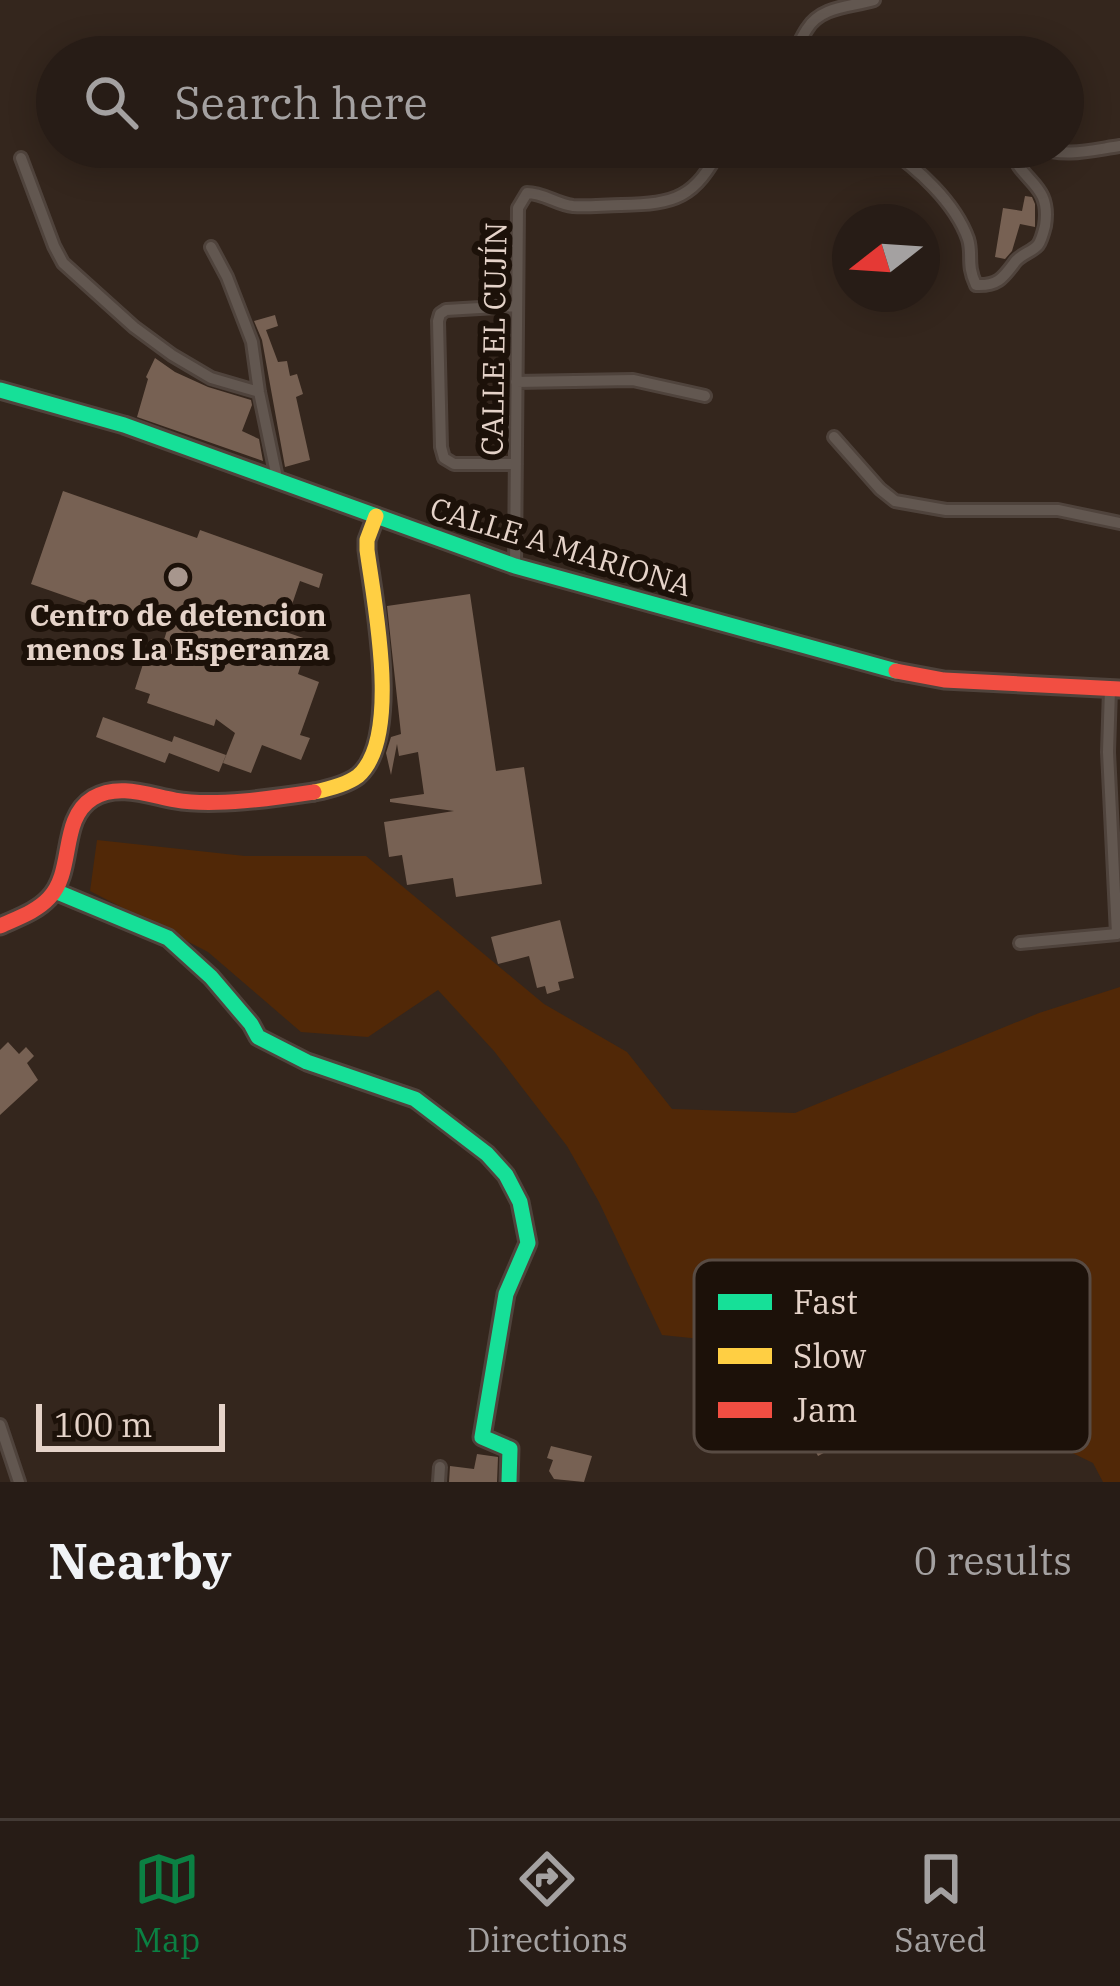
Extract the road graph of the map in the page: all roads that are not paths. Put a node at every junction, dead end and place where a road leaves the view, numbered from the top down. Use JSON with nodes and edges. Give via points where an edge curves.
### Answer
{"nodes":[{"id":1,"x":874,"y":0,"type":"edge"},
{"id":2,"x":804,"y":36,"type":"edge"},
{"id":3,"x":1120,"y":146,"type":"edge"},
{"id":4,"x":1084,"y":151,"type":"edge"},
{"id":5,"x":21,"y":158,"type":"dead end"},
{"id":6,"x":710,"y":168,"type":"edge"},
{"id":7,"x":911,"y":168,"type":"edge"},
{"id":8,"x":1020,"y":168,"type":"edge"},
{"id":9,"x":211,"y":247,"type":"dead end"},
{"id":10,"x":516,"y":306,"type":"junction"},
{"id":11,"x":516,"y":382,"type":"junction"},
{"id":12,"x":0,"y":390,"type":"edge"},
{"id":13,"x":259,"y":392,"type":"junction"},
{"id":14,"x":705,"y":395,"type":"dead end"},
{"id":15,"x":833,"y":437,"type":"dead end"},
{"id":16,"x":516,"y":464,"type":"junction"},
{"id":17,"x":277,"y":478,"type":"junction"},
{"id":18,"x":376,"y":516,"type":"junction"},
{"id":19,"x":1120,"y":523,"type":"edge"},
{"id":20,"x":515,"y":566,"type":"junction"},
{"id":21,"x":1115,"y":689,"type":"edge"},
{"id":22,"x":55,"y":891,"type":"junction"},
{"id":23,"x":0,"y":926,"type":"edge"},
{"id":24,"x":1020,"y":943,"type":"dead end"},
{"id":25,"x":0,"y":1425,"type":"edge"},
{"id":26,"x":440,"y":1467,"type":"dead end"},
{"id":27,"x":20,"y":1482,"type":"edge"},
{"id":28,"x":439,"y":1482,"type":"edge"},
{"id":29,"x":509,"y":1482,"type":"edge"}],
"edges":[{"from":1,"to":2,"type":"street","via":[[829,10]]},
{"from":3,"to":4,"type":"street"},
{"from":5,"to":13,"type":"street","via":[[63,263],[172,355]]},
{"from":6,"to":10,"type":"street","name":"CALLE EL CUJÍN","via":[[661,204],[568,206],[527,193],[518,208]]},
{"from":7,"to":8,"type":"street","via":[[940,193],[969,241],[976,285],[990,286],[1045,231],[1046,203]]},
{"from":9,"to":13,"type":"street","via":[[252,342]]},
{"from":10,"to":11,"type":"street","name":"CALLE EL CUJÍN"},
{"from":10,"to":16,"type":"street","via":[[446,310],[438,321],[444,458]]},
{"from":11,"to":14,"type":"street","via":[[633,380]]},
{"from":11,"to":16,"type":"street","name":"CALLE EL CUJÍN"},
{"from":12,"to":17,"type":"street","name":"CALLE A MARIONA"},
{"from":13,"to":17,"type":"street"},
{"from":15,"to":19,"type":"street","via":[[895,501],[946,510],[1058,510]]},
{"from":16,"to":20,"type":"street","name":"CALLE EL CUJÍN"},
{"from":17,"to":18,"type":"street","name":"CALLE A MARIONA"},
{"from":18,"to":20,"type":"street","name":"CALLE A MARIONA"},
{"from":18,"to":22,"type":"street","via":[[367,550],[383,704],[377,748],[364,771],[312,793],[205,803],[100,794],[82,805]]},
{"from":20,"to":21,"type":"street","name":"CALLE A MARIONA","via":[[908,674]]},
{"from":21,"to":24,"type":"street","via":[[1108,776],[1117,934]]},
{"from":22,"to":23,"type":"street"},
{"from":22,"to":29,"type":"street","via":[[168,938],[258,1037],[415,1099],[506,1175],[528,1243],[506,1294],[482,1437],[510,1449]]},
{"from":25,"to":27,"type":"street"},
{"from":26,"to":28,"type":"street"}]}
